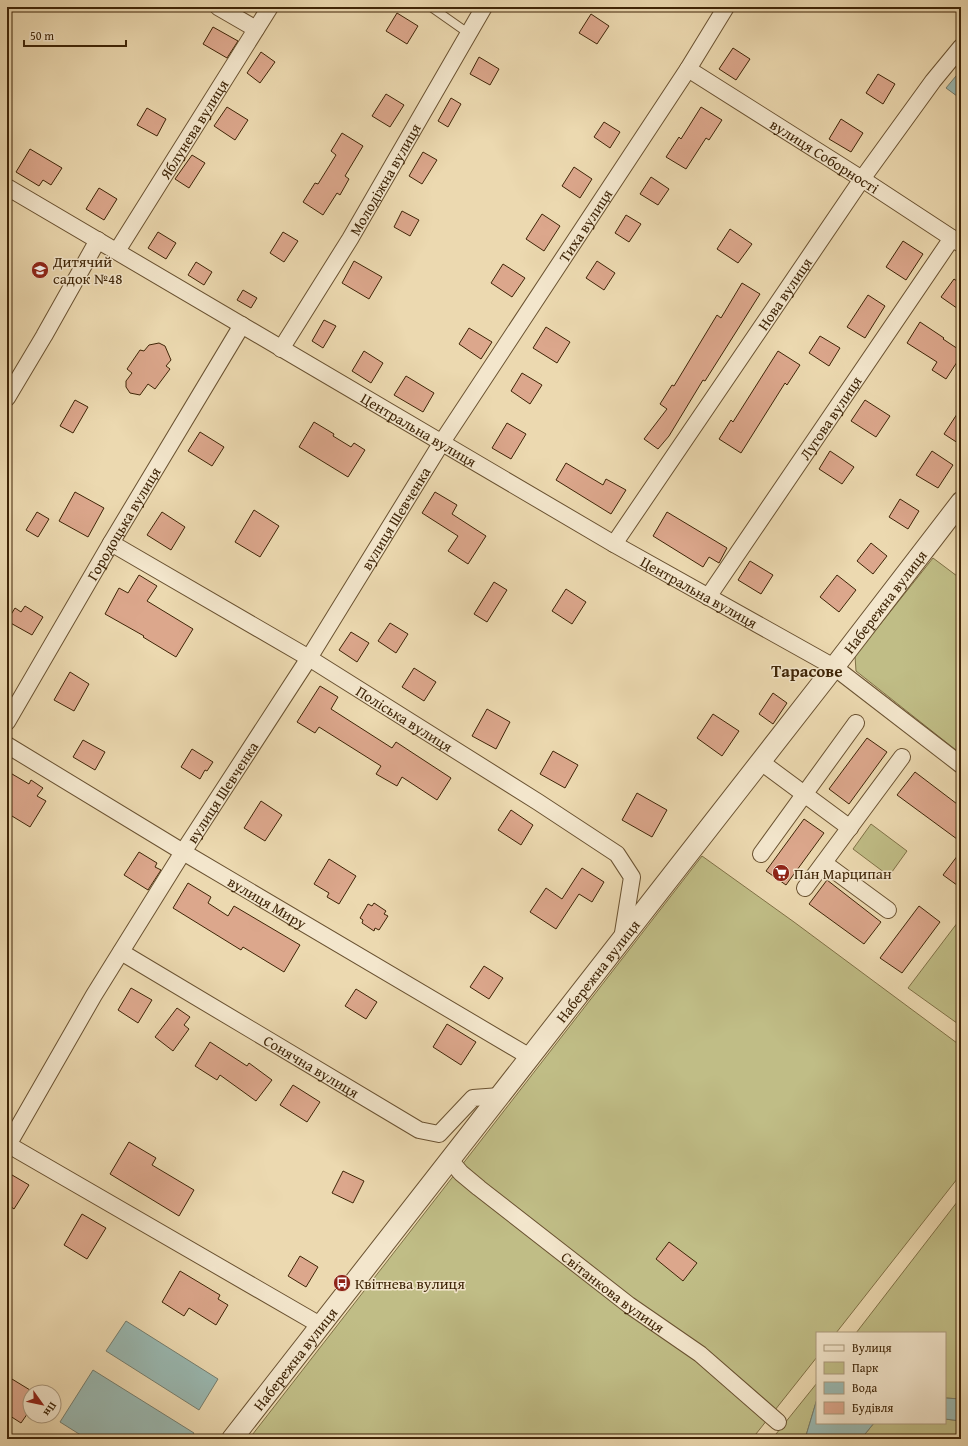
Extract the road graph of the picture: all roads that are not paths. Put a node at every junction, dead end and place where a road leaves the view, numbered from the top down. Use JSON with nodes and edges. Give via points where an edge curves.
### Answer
{"nodes":[{"id":1,"x":218,"y":7,"type":"edge"},
{"id":2,"x":270,"y":7,"type":"edge"},
{"id":3,"x":431,"y":7,"type":"edge"},
{"id":4,"x":484,"y":7,"type":"edge"},
{"id":5,"x":726,"y":7,"type":"edge"},
{"id":6,"x":256,"y":29,"type":"junction"},
{"id":7,"x":468,"y":32,"type":"junction"},
{"id":8,"x":961,"y":47,"type":"edge"},
{"id":9,"x":688,"y":69,"type":"junction"},
{"id":10,"x":862,"y":179,"type":"junction"},
{"id":11,"x":7,"y":187,"type":"edge"},
{"id":12,"x":98,"y":240,"type":"junction"},
{"id":13,"x":957,"y":241,"type":"edge"},
{"id":14,"x":117,"y":250,"type":"junction"},
{"id":15,"x":242,"y":325,"type":"junction"},
{"id":16,"x":281,"y":349,"type":"junction"},
{"id":17,"x":7,"y":398,"type":"edge"},
{"id":18,"x":442,"y":442,"type":"junction"},
{"id":19,"x":961,"y":502,"type":"edge"},
{"id":20,"x":111,"y":543,"type":"junction"},
{"id":21,"x":614,"y":544,"type":"junction"},
{"id":22,"x":708,"y":597,"type":"junction"},
{"id":23,"x":309,"y":658,"type":"junction"},
{"id":24,"x":834,"y":667,"type":"junction"},
{"id":25,"x":7,"y":722,"type":"edge"},
{"id":26,"x":856,"y":723,"type":"dead end"},
{"id":27,"x":7,"y":745,"type":"edge"},
{"id":28,"x":902,"y":757,"type":"dead end"},
{"id":29,"x":760,"y":762,"type":"junction"},
{"id":30,"x":961,"y":765,"type":"edge"},
{"id":31,"x":804,"y":794,"type":"junction"},
{"id":32,"x":850,"y":828,"type":"junction"},
{"id":33,"x":183,"y":852,"type":"junction"},
{"id":34,"x":761,"y":854,"type":"dead end"},
{"id":35,"x":824,"y":863,"type":"junction"},
{"id":36,"x":805,"y":888,"type":"dead end"},
{"id":37,"x":888,"y":910,"type":"dead end"},
{"id":38,"x":622,"y":939,"type":"junction"},
{"id":39,"x":121,"y":952,"type":"junction"},
{"id":40,"x":530,"y":1057,"type":"junction"},
{"id":41,"x":500,"y":1096,"type":"junction"},
{"id":42,"x":8,"y":1144,"type":"edge"},
{"id":43,"x":450,"y":1160,"type":"junction"},
{"id":44,"x":320,"y":1325,"type":"junction"},
{"id":45,"x":778,"y":1422,"type":"dead end"},
{"id":46,"x":232,"y":1439,"type":"edge"}],
"edges":[{"from":1,"to":6,"type":"street"},
{"from":2,"to":6,"type":"street","name":"Яблунева вулиця"},
{"from":3,"to":7,"type":"lane"},
{"from":4,"to":7,"type":"street","name":"Молодіжна вулиця"},
{"from":5,"to":9,"type":"street","name":"Тиха вулиця"},
{"from":6,"to":14,"type":"street","name":"Яблунева вулиця"},
{"from":7,"to":16,"type":"street","name":"Молодіжна вулиця","via":[[350,239]]},
{"from":8,"to":10,"type":"street","name":"Нова вулиця"},
{"from":9,"to":10,"type":"street","name":"вулиця Соборності"},
{"from":9,"to":18,"type":"street","name":"Тиха вулиця"},
{"from":10,"to":13,"type":"street","name":"вулиця Соборності"},
{"from":10,"to":21,"type":"street","name":"Нова вулиця"},
{"from":11,"to":12,"type":"street","name":"Центральна вулиця"},
{"from":12,"to":14,"type":"street","name":"Центральна вулиця"},
{"from":12,"to":17,"type":"street"},
{"from":13,"to":22,"type":"street","name":"Лугова вулиця"},
{"from":14,"to":15,"type":"street","name":"Центральна вулиця"},
{"from":15,"to":16,"type":"street","name":"Центральна вулиця"},
{"from":15,"to":20,"type":"street","name":"Городоцька вулиця"},
{"from":16,"to":18,"type":"street","name":"Центральна вулиця"},
{"from":18,"to":21,"type":"street","name":"Центральна вулиця"},
{"from":18,"to":23,"type":"street","name":"вулиця Шевченка"},
{"from":19,"to":24,"type":"street","name":"Набережна вулиця"},
{"from":20,"to":23,"type":"street","name":"Поліська вулиця"},
{"from":20,"to":25,"type":"street","name":"Городоцька вулиця"},
{"from":21,"to":22,"type":"street","name":"Центральна вулиця"},
{"from":22,"to":24,"type":"street","name":"Центральна вулиця"},
{"from":23,"to":33,"type":"street","name":"вулиця Шевченка"},
{"from":23,"to":38,"type":"street","name":"Поліська вулиця","via":[[617,854],[632,877]]},
{"from":24,"to":29,"type":"street","name":"Набережна вулиця"},
{"from":24,"to":30,"type":"street","name":"Центральна вулиця"},
{"from":26,"to":31,"type":"street"},
{"from":27,"to":33,"type":"street","name":"вулиця Миру"},
{"from":28,"to":32,"type":"street"},
{"from":29,"to":31,"type":"street"},
{"from":29,"to":38,"type":"street","name":"Набережна вулиця"},
{"from":31,"to":32,"type":"street"},
{"from":31,"to":34,"type":"street"},
{"from":32,"to":35,"type":"street"},
{"from":33,"to":39,"type":"street","name":"вулиця Шевченка"},
{"from":33,"to":40,"type":"street","name":"вулиця Миру"},
{"from":35,"to":36,"type":"street"},
{"from":35,"to":37,"type":"street"},
{"from":38,"to":40,"type":"street","name":"Набережна вулиця"},
{"from":39,"to":41,"type":"street","name":"Сонячна вулиця","via":[[419,1130],[439,1134],[473,1098]]},
{"from":39,"to":42,"type":"street","name":"вулиця Шевченка"},
{"from":40,"to":41,"type":"street","name":"Набережна вулиця"},
{"from":41,"to":43,"type":"street","name":"Набережна вулиця"},
{"from":42,"to":44,"type":"street"},
{"from":43,"to":44,"type":"street","name":"Набережна вулиця"},
{"from":43,"to":45,"type":"street","name":"Світанкова вулиця","via":[[479,1188],[629,1305],[700,1354]]},
{"from":44,"to":46,"type":"street","name":"Набережна вулиця"}]}
